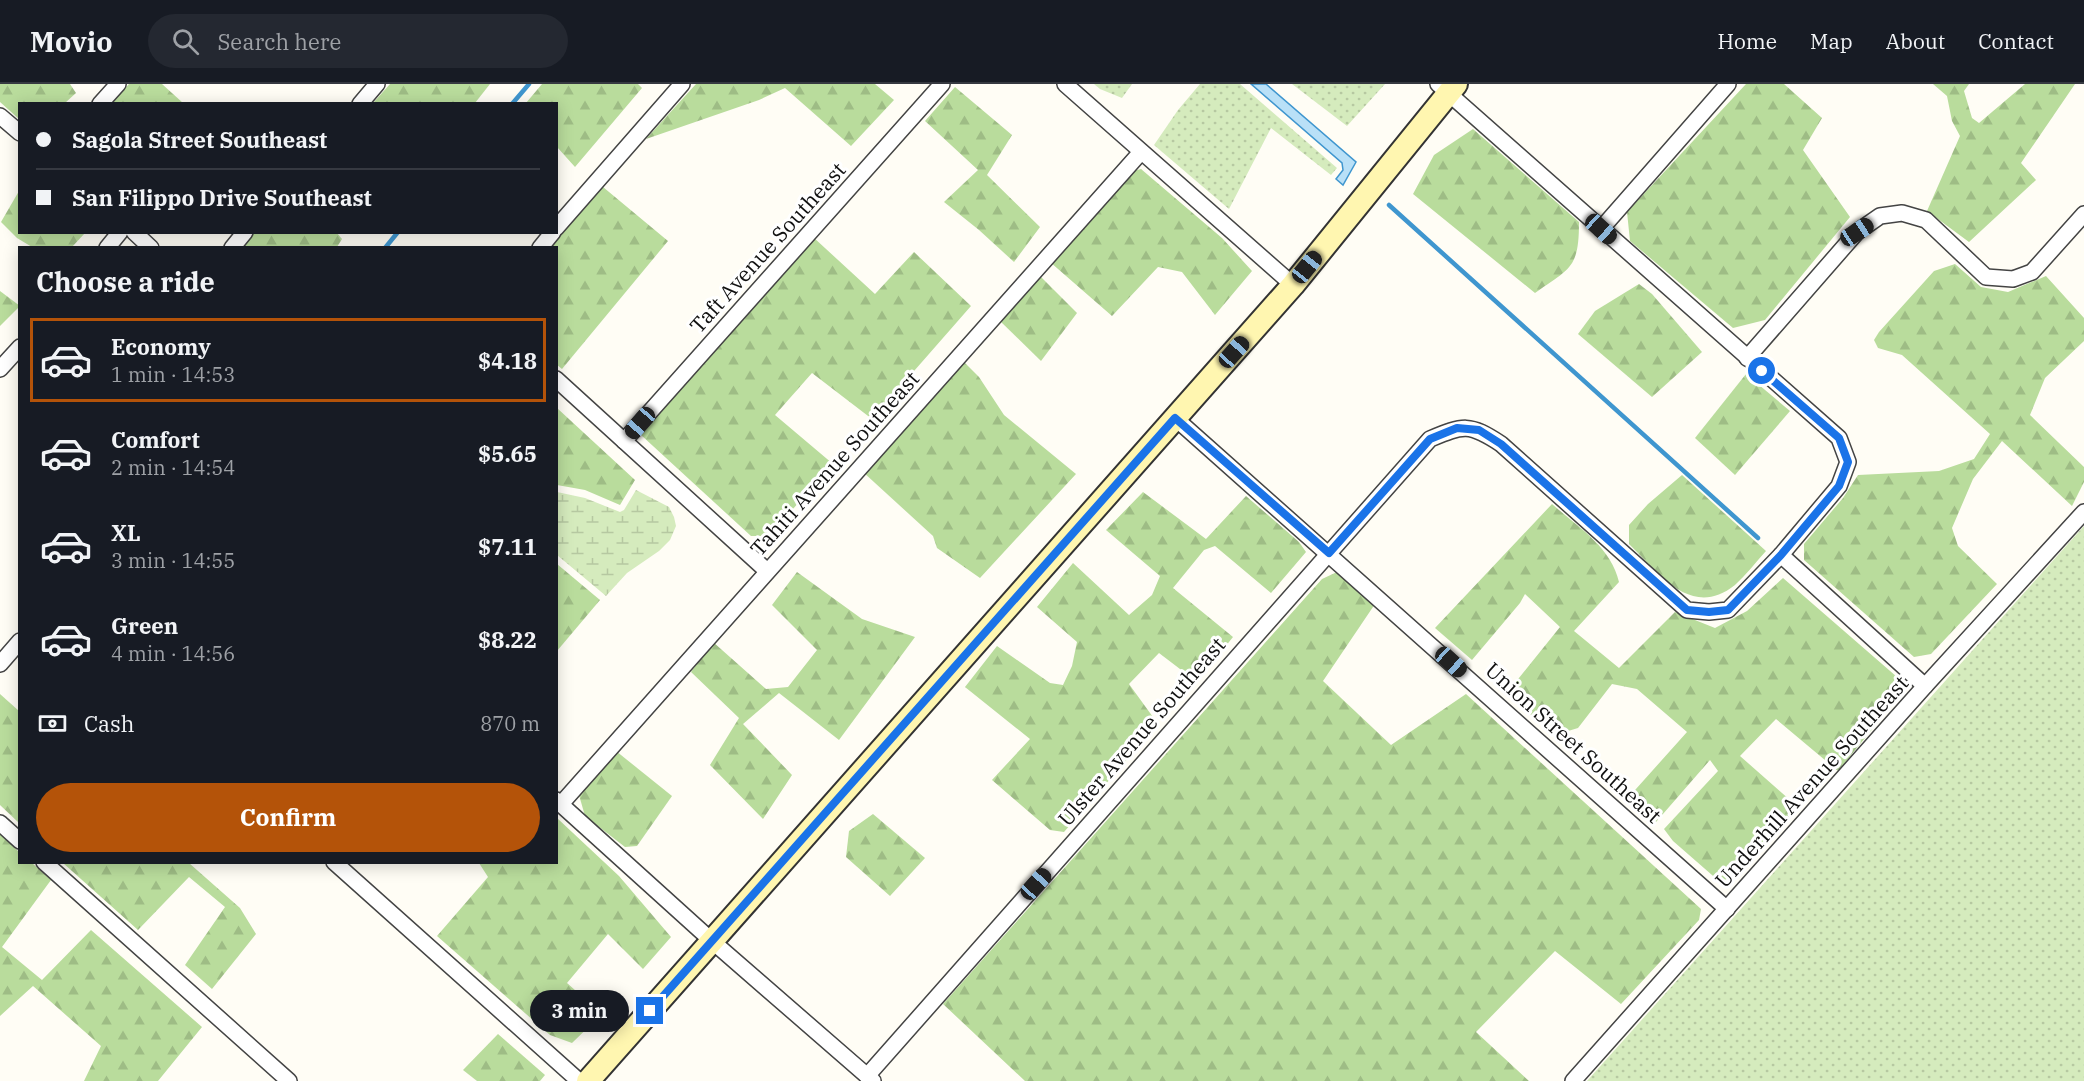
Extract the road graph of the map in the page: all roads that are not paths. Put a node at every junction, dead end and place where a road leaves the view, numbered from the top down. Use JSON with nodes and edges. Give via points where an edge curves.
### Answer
{"nodes":[{"id":1,"x":118,"y":84,"type":"edge"},
{"id":2,"x":377,"y":84,"type":"edge"},
{"id":3,"x":682,"y":84,"type":"edge"},
{"id":4,"x":942,"y":84,"type":"edge"},
{"id":5,"x":1065,"y":84,"type":"edge"},
{"id":6,"x":1728,"y":84,"type":"edge"},
{"id":7,"x":1448,"y":87,"type":"edge"},
{"id":8,"x":102,"y":102,"type":"edge"},
{"id":9,"x":362,"y":102,"type":"edge"},
{"id":10,"x":0,"y":116,"type":"edge"},
{"id":11,"x":18,"y":131,"type":"edge"},
{"id":12,"x":1141,"y":153,"type":"junction"},
{"id":13,"x":2084,"y":214,"type":"edge"},
{"id":14,"x":558,"y":226,"type":"edge"},
{"id":15,"x":1601,"y":229,"type":"junction"},
{"id":16,"x":118,"y":234,"type":"edge"},
{"id":17,"x":136,"y":234,"type":"edge"},
{"id":18,"x":243,"y":234,"type":"edge"},
{"id":19,"x":551,"y":234,"type":"edge"},
{"id":20,"x":109,"y":246,"type":"edge"},
{"id":21,"x":149,"y":246,"type":"edge"},
{"id":22,"x":234,"y":246,"type":"edge"},
{"id":23,"x":542,"y":246,"type":"edge"},
{"id":24,"x":1293,"y":285,"type":"junction"},
{"id":25,"x":18,"y":349,"type":"edge"},
{"id":26,"x":1747,"y":358,"type":"junction"},
{"id":27,"x":0,"y":369,"type":"edge"},
{"id":28,"x":558,"y":381,"type":"edge"},
{"id":29,"x":1175,"y":418,"type":"junction"},
{"id":30,"x":624,"y":441,"type":"junction"},
{"id":31,"x":2084,"y":512,"type":"edge"},
{"id":32,"x":1329,"y":553,"type":"junction"},
{"id":33,"x":1781,"y":555,"type":"junction"},
{"id":34,"x":767,"y":571,"type":"junction"},
{"id":35,"x":18,"y":643,"type":"edge"},
{"id":36,"x":0,"y":664,"type":"edge"},
{"id":37,"x":1925,"y":686,"type":"junction"},
{"id":38,"x":559,"y":802,"type":"edge"},
{"id":39,"x":0,"y":823,"type":"edge"},
{"id":40,"x":18,"y":838,"type":"edge"},
{"id":41,"x":46,"y":864,"type":"edge"},
{"id":42,"x":336,"y":864,"type":"edge"},
{"id":43,"x":1727,"y":909,"type":"junction"},
{"id":44,"x":712,"y":941,"type":"junction"},
{"id":45,"x":870,"y":1078,"type":"edge"},
{"id":46,"x":289,"y":1081,"type":"edge"},
{"id":47,"x":579,"y":1081,"type":"edge"},
{"id":48,"x":588,"y":1081,"type":"edge"},
{"id":49,"x":1573,"y":1081,"type":"edge"}],
"edges":[{"from":1,"to":8,"type":"street"},
{"from":2,"to":9,"type":"street"},
{"from":3,"to":14,"type":"street"},
{"from":4,"to":30,"type":"street","name":"Taft Avenue Southeast"},
{"from":5,"to":12,"type":"street"},
{"from":6,"to":15,"type":"street"},
{"from":7,"to":15,"type":"street"},
{"from":7,"to":24,"type":"street"},
{"from":10,"to":11,"type":"street"},
{"from":12,"to":24,"type":"street"},
{"from":12,"to":34,"type":"street","name":"Tahiti Avenue Southeast"},
{"from":13,"to":26,"type":"street","via":[[2032,272],[2013,279],[1986,277],[1926,220],[1902,213],[1880,216],[1857,232]]},
{"from":15,"to":26,"type":"street"},
{"from":16,"to":20,"type":"street"},
{"from":17,"to":21,"type":"street"},
{"from":18,"to":22,"type":"street"},
{"from":19,"to":23,"type":"street"},
{"from":24,"to":29,"type":"street"},
{"from":25,"to":27,"type":"street"},
{"from":26,"to":33,"type":"street","via":[[1839,438],[1848,462],[1839,486]]},
{"from":28,"to":30,"type":"street"},
{"from":29,"to":32,"type":"street","name":"Union Street Southeast"},
{"from":29,"to":44,"type":"street"},
{"from":30,"to":34,"type":"street"},
{"from":31,"to":37,"type":"street","name":"Underhill Avenue Southeast"},
{"from":32,"to":33,"type":"street","name":"Ulster Avenue Southeast","via":[[1430,439],[1457,428],[1479,430],[1501,444],[1687,610],[1728,610]]},
{"from":32,"to":43,"type":"street","name":"Union Street Southeast"},
{"from":32,"to":45,"type":"street","name":"Ulster Avenue Southeast"},
{"from":33,"to":37,"type":"street"},
{"from":34,"to":38,"type":"street","name":"Tahiti Avenue Southeast"},
{"from":35,"to":36,"type":"street"},
{"from":37,"to":43,"type":"street","name":"Underhill Avenue Southeast"},
{"from":38,"to":44,"type":"street"},
{"from":39,"to":40,"type":"street"},
{"from":41,"to":46,"type":"street"},
{"from":42,"to":47,"type":"street"},
{"from":43,"to":49,"type":"street","name":"Underhill Avenue Southeast"},
{"from":44,"to":45,"type":"street"},
{"from":44,"to":48,"type":"street"}]}
